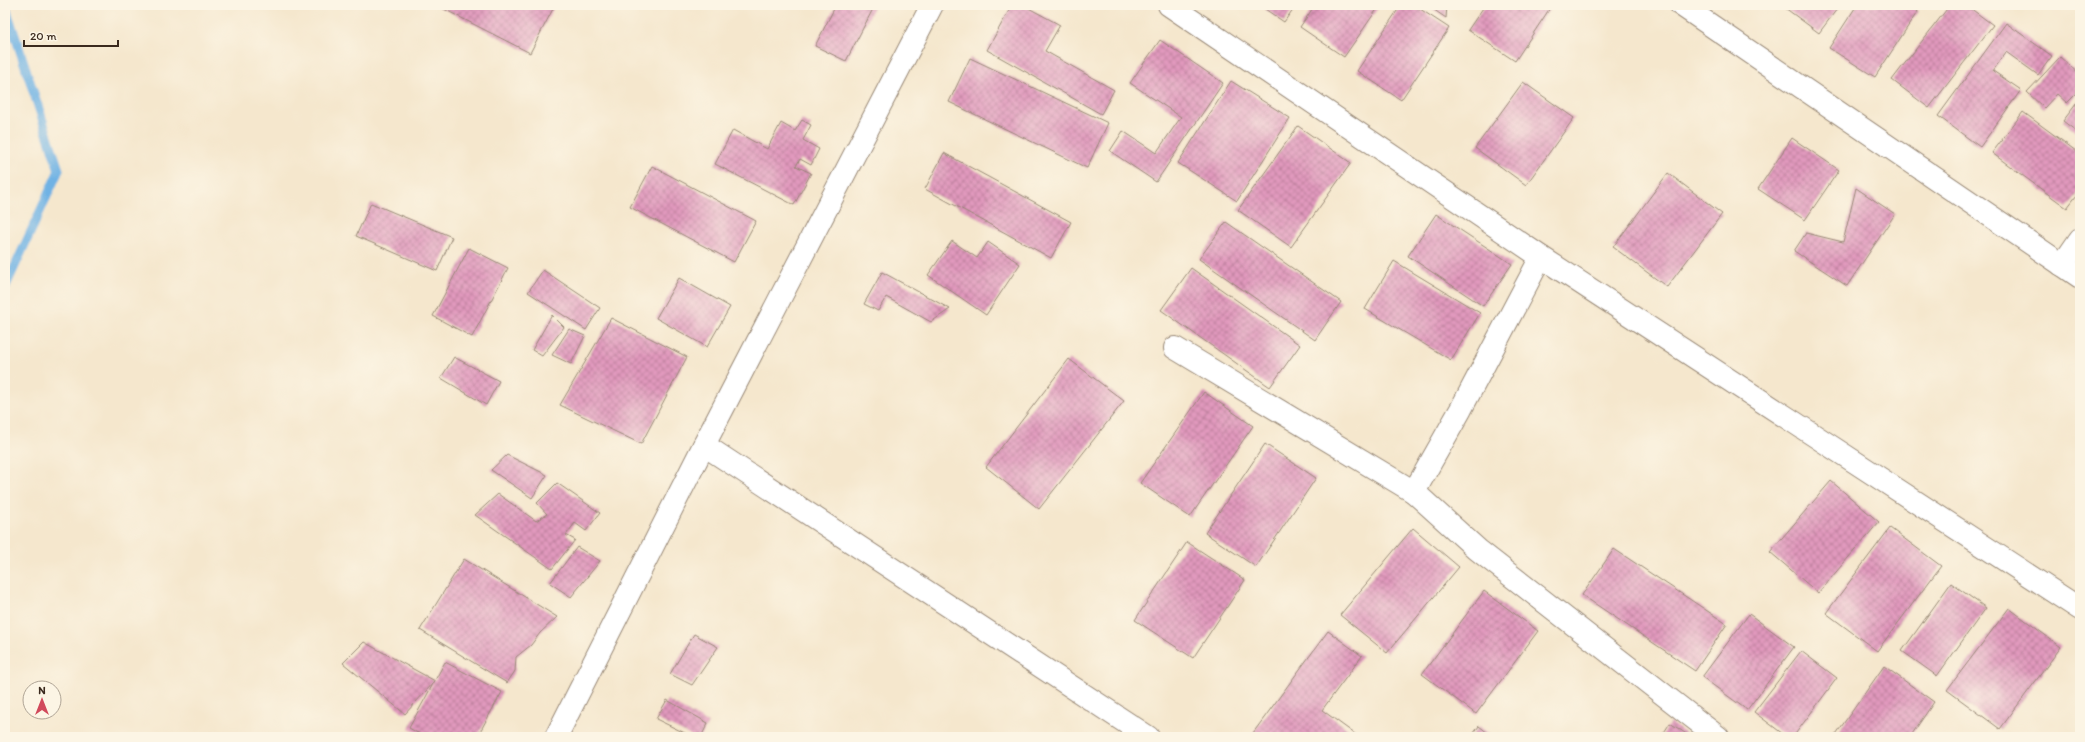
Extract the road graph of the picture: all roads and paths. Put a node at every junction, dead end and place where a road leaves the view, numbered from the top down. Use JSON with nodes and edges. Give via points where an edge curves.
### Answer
{"nodes":[{"id":1,"x":932,"y":5,"type":"edge"},
{"id":2,"x":1169,"y":5,"type":"edge"},
{"id":3,"x":1681,"y":5,"type":"edge"},
{"id":4,"x":2080,"y":239,"type":"edge"},
{"id":5,"x":1541,"y":257,"type":"junction"},
{"id":6,"x":2062,"y":265,"type":"junction"},
{"id":7,"x":2080,"y":277,"type":"edge"},
{"id":8,"x":1175,"y":348,"type":"dead end"},
{"id":9,"x":704,"y":445,"type":"junction"},
{"id":10,"x":1414,"y":492,"type":"junction"},
{"id":11,"x":2080,"y":609,"type":"edge"},
{"id":12,"x":556,"y":737,"type":"edge"},
{"id":13,"x":1148,"y":737,"type":"edge"},
{"id":14,"x":1718,"y":737,"type":"edge"}],
"edges":[{"from":1,"to":9,"type":"street"},
{"from":2,"to":5,"type":"street"},
{"from":3,"to":6,"type":"street"},
{"from":4,"to":6,"type":"street"},
{"from":5,"to":10,"type":"street"},
{"from":5,"to":11,"type":"street"},
{"from":6,"to":7,"type":"street"},
{"from":8,"to":10,"type":"street"},
{"from":9,"to":12,"type":"street"},
{"from":9,"to":13,"type":"street"},
{"from":10,"to":14,"type":"street","via":[[1478,550]]}]}
